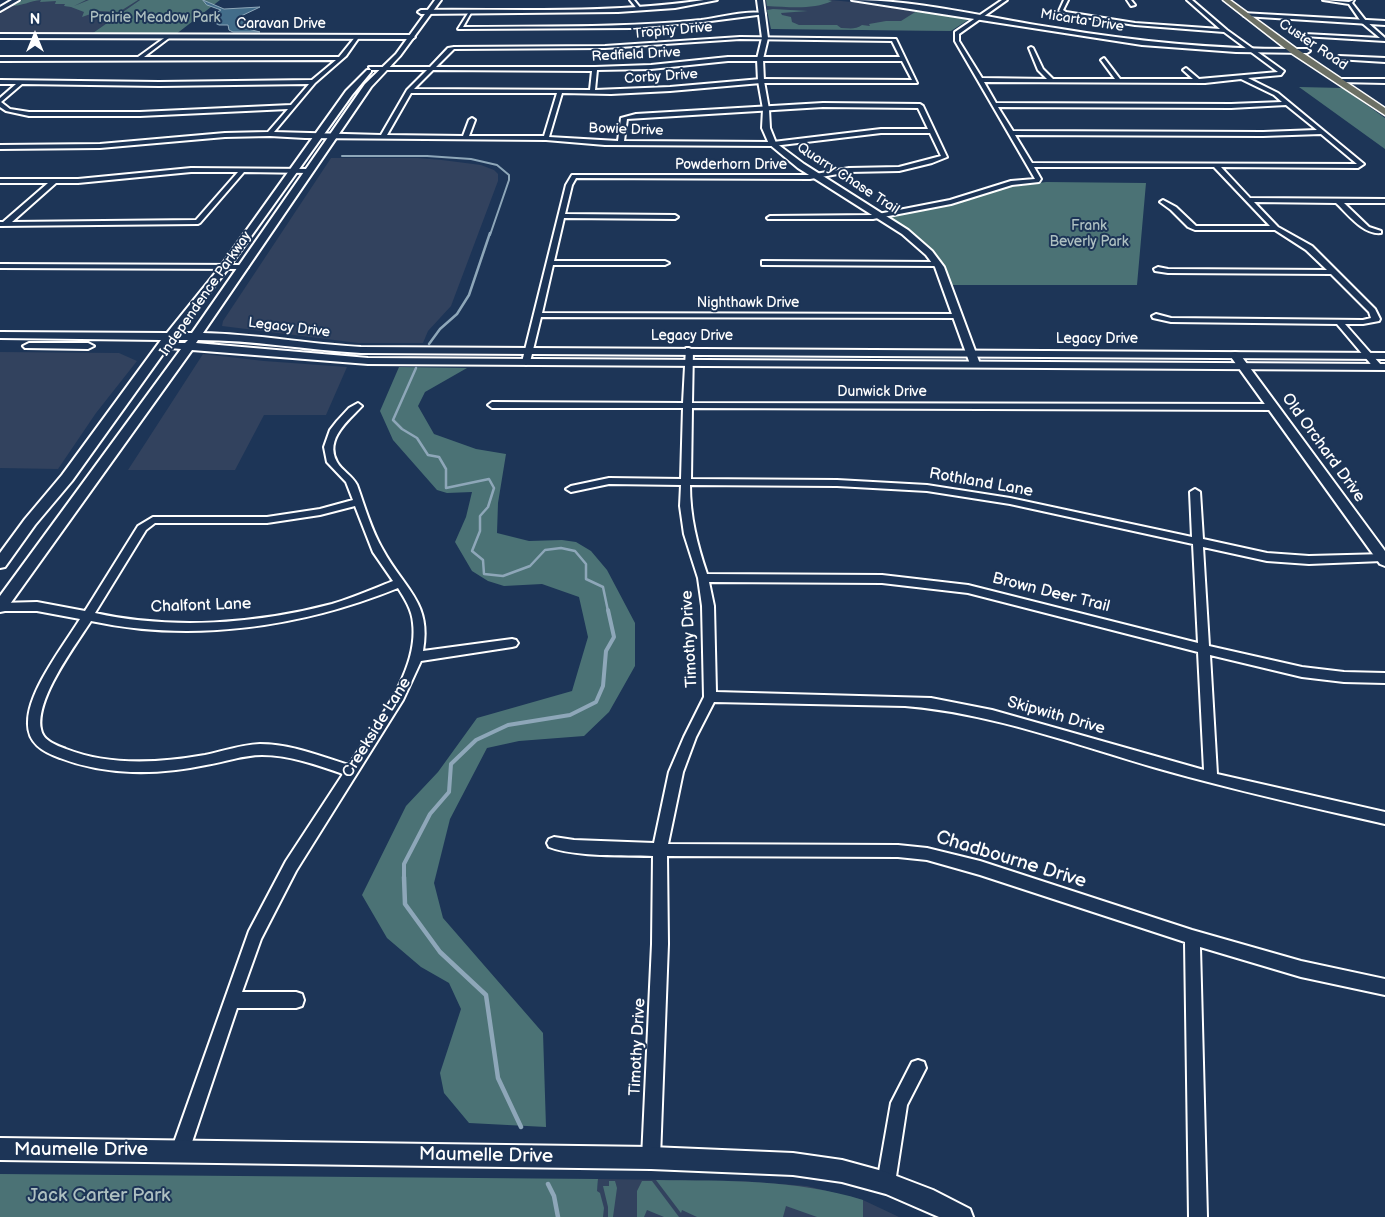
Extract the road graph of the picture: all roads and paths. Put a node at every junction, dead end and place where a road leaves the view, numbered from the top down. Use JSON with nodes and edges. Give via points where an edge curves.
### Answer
{"nodes":[{"id":1,"x":16,"y":0,"type":"edge"},
{"id":2,"x":430,"y":0,"type":"edge"},
{"id":3,"x":438,"y":0,"type":"edge"},
{"id":4,"x":632,"y":0,"type":"edge"},
{"id":5,"x":714,"y":0,"type":"edge"},
{"id":6,"x":760,"y":0,"type":"edge"},
{"id":7,"x":855,"y":0,"type":"edge"},
{"id":8,"x":1005,"y":0,"type":"edge"},
{"id":9,"x":1066,"y":0,"type":"edge"},
{"id":10,"x":1129,"y":0,"type":"edge"},
{"id":11,"x":1189,"y":0,"type":"edge"},
{"id":12,"x":1226,"y":0,"type":"edge"},
{"id":13,"x":1236,"y":0,"type":"edge"},
{"id":14,"x":1325,"y":0,"type":"edge"},
{"id":15,"x":1351,"y":1,"type":"edge"},
{"id":16,"x":1133,"y":5,"type":"dead end"},
{"id":17,"x":1,"y":8,"type":"edge"},
{"id":18,"x":640,"y":9,"type":"junction"},
{"id":19,"x":422,"y":11,"type":"junction"},
{"id":20,"x":430,"y":11,"type":"junction"},
{"id":21,"x":470,"y":11,"type":"junction"},
{"id":22,"x":763,"y":14,"type":"junction"},
{"id":23,"x":1251,"y":15,"type":"junction"},
{"id":24,"x":979,"y":17,"type":"junction"},
{"id":25,"x":1364,"y":22,"type":"junction"},
{"id":26,"x":1385,"y":23,"type":"edge"},
{"id":27,"x":602,"y":29,"type":"junction"},
{"id":28,"x":1225,"y":31,"type":"junction"},
{"id":29,"x":1305,"y":35,"type":"dead end"},
{"id":30,"x":0,"y":36,"type":"edge"},
{"id":31,"x":167,"y":37,"type":"junction"},
{"id":32,"x":358,"y":37,"type":"junction"},
{"id":33,"x":402,"y":37,"type":"junction"},
{"id":34,"x":412,"y":37,"type":"junction"},
{"id":35,"x":765,"y":38,"type":"junction"},
{"id":36,"x":1385,"y":40,"type":"edge"},
{"id":37,"x":605,"y":48,"type":"junction"},
{"id":38,"x":1031,"y":48,"type":"dead end"},
{"id":39,"x":1252,"y":51,"type":"junction"},
{"id":40,"x":1294,"y":51,"type":"junction"},
{"id":41,"x":1307,"y":51,"type":"junction"},
{"id":42,"x":140,"y":58,"type":"junction"},
{"id":43,"x":340,"y":58,"type":"junction"},
{"id":44,"x":1339,"y":58,"type":"dead end"},
{"id":45,"x":0,"y":59,"type":"edge"},
{"id":46,"x":760,"y":59,"type":"junction"},
{"id":47,"x":902,"y":60,"type":"junction"},
{"id":48,"x":1104,"y":60,"type":"dead end"},
{"id":49,"x":1385,"y":60,"type":"edge"},
{"id":50,"x":372,"y":68,"type":"junction"},
{"id":51,"x":384,"y":68,"type":"junction"},
{"id":52,"x":429,"y":69,"type":"junction"},
{"id":53,"x":595,"y":69,"type":"junction"},
{"id":54,"x":1186,"y":70,"type":"dead end"},
{"id":55,"x":1242,"y":77,"type":"junction"},
{"id":56,"x":980,"y":80,"type":"junction"},
{"id":57,"x":1051,"y":80,"type":"junction"},
{"id":58,"x":761,"y":81,"type":"junction"},
{"id":59,"x":1120,"y":81,"type":"junction"},
{"id":60,"x":1198,"y":81,"type":"junction"},
{"id":61,"x":1341,"y":81,"type":"junction"},
{"id":62,"x":1354,"y":81,"type":"junction"},
{"id":63,"x":1385,"y":81,"type":"edge"},
{"id":64,"x":0,"y":82,"type":"edge"},
{"id":65,"x":21,"y":82,"type":"junction"},
{"id":66,"x":313,"y":82,"type":"junction"},
{"id":67,"x":409,"y":92,"type":"junction"},
{"id":68,"x":560,"y":92,"type":"junction"},
{"id":69,"x":592,"y":92,"type":"junction"},
{"id":70,"x":0,"y":102,"type":"edge"},
{"id":71,"x":1286,"y":103,"type":"junction"},
{"id":72,"x":994,"y":105,"type":"junction"},
{"id":73,"x":920,"y":106,"type":"joint"},
{"id":74,"x":293,"y":107,"type":"junction"},
{"id":75,"x":1383,"y":107,"type":"edge"},
{"id":76,"x":766,"y":109,"type":"junction"},
{"id":77,"x":629,"y":116,"type":"joint"},
{"id":78,"x":472,"y":120,"type":"dead end"},
{"id":79,"x":932,"y":131,"type":"junction"},
{"id":80,"x":1322,"y":132,"type":"junction"},
{"id":81,"x":1011,"y":133,"type":"junction"},
{"id":82,"x":270,"y":134,"type":"junction"},
{"id":83,"x":319,"y":136,"type":"junction"},
{"id":84,"x":333,"y":136,"type":"junction"},
{"id":85,"x":383,"y":136,"type":"junction"},
{"id":86,"x":465,"y":137,"type":"junction"},
{"id":87,"x":546,"y":138,"type":"junction"},
{"id":88,"x":621,"y":143,"type":"junction"},
{"id":89,"x":772,"y":144,"type":"junction"},
{"id":90,"x":0,"y":147,"type":"edge"},
{"id":91,"x":1030,"y":165,"type":"junction"},
{"id":92,"x":1216,"y":165,"type":"junction"},
{"id":93,"x":242,"y":171,"type":"junction"},
{"id":94,"x":293,"y":171,"type":"junction"},
{"id":95,"x":309,"y":171,"type":"junction"},
{"id":96,"x":817,"y":175,"type":"junction"},
{"id":97,"x":0,"y":181,"type":"edge"},
{"id":98,"x":54,"y":181,"type":"junction"},
{"id":99,"x":1249,"y":200,"type":"junction"},
{"id":100,"x":1338,"y":201,"type":"junction"},
{"id":101,"x":1385,"y":201,"type":"edge"},
{"id":102,"x":1163,"y":202,"type":"dead end"},
{"id":103,"x":114,"y":213,"type":"dead end"},
{"id":104,"x":562,"y":216,"type":"junction"},
{"id":105,"x":880,"y":216,"type":"junction"},
{"id":106,"x":675,"y":217,"type":"dead end"},
{"id":107,"x":770,"y":218,"type":"dead end"},
{"id":108,"x":105,"y":222,"type":"junction"},
{"id":109,"x":256,"y":222,"type":"junction"},
{"id":110,"x":273,"y":223,"type":"junction"},
{"id":111,"x":2,"y":224,"type":"edge"},
{"id":112,"x":1276,"y":228,"type":"junction"},
{"id":113,"x":1379,"y":232,"type":"dead end"},
{"id":114,"x":551,"y":263,"type":"junction"},
{"id":115,"x":665,"y":263,"type":"dead end"},
{"id":116,"x":765,"y":263,"type":"dead end"},
{"id":117,"x":936,"y":264,"type":"junction"},
{"id":118,"x":0,"y":266,"type":"edge"},
{"id":119,"x":244,"y":267,"type":"junction"},
{"id":120,"x":224,"y":268,"type":"junction"},
{"id":121,"x":1158,"y":269,"type":"dead end"},
{"id":122,"x":1334,"y":272,"type":"junction"},
{"id":123,"x":538,"y":315,"type":"junction"},
{"id":124,"x":958,"y":316,"type":"junction"},
{"id":125,"x":1156,"y":316,"type":"dead end"},
{"id":126,"x":1339,"y":322,"type":"junction"},
{"id":127,"x":172,"y":336,"type":"junction"},
{"id":128,"x":196,"y":336,"type":"junction"},
{"id":129,"x":1,"y":342,"type":"edge"},
{"id":130,"x":162,"y":346,"type":"junction"},
{"id":131,"x":189,"y":346,"type":"junction"},
{"id":132,"x":322,"y":348,"type":"junction"},
{"id":133,"x":530,"y":350,"type":"junction"},
{"id":134,"x":971,"y":353,"type":"junction"},
{"id":135,"x":1235,"y":355,"type":"junction"},
{"id":136,"x":688,"y":356,"type":"junction"},
{"id":137,"x":1369,"y":356,"type":"junction"},
{"id":138,"x":1385,"y":356,"type":"edge"},
{"id":139,"x":313,"y":358,"type":"junction"},
{"id":140,"x":526,"y":362,"type":"junction"},
{"id":141,"x":975,"y":364,"type":"junction"},
{"id":142,"x":1243,"y":366,"type":"junction"},
{"id":143,"x":1382,"y":367,"type":"edge"},
{"id":144,"x":492,"y":404,"type":"dead end"},
{"id":145,"x":687,"y":404,"type":"junction"},
{"id":146,"x":358,"y":406,"type":"dead end"},
{"id":147,"x":1273,"y":407,"type":"junction"},
{"id":148,"x":102,"y":432,"type":"junction"},
{"id":149,"x":127,"y":433,"type":"junction"},
{"id":150,"x":685,"y":481,"type":"junction"},
{"id":151,"x":571,"y":489,"type":"dead end"},
{"id":152,"x":1196,"y":492,"type":"dead end"},
{"id":153,"x":358,"y":502,"type":"junction"},
{"id":154,"x":1198,"y":543,"type":"junction"},
{"id":155,"x":1384,"y":559,"type":"edge"},
{"id":156,"x":0,"y":563,"type":"edge"},
{"id":157,"x":704,"y":578,"type":"junction"},
{"id":158,"x":399,"y":583,"type":"junction"},
{"id":159,"x":0,"y":607,"type":"edge"},
{"id":160,"x":89,"y":615,"type":"junction"},
{"id":161,"x":512,"y":643,"type":"dead end"},
{"id":162,"x":1204,"y":649,"type":"junction"},
{"id":163,"x":416,"y":657,"type":"junction"},
{"id":164,"x":1385,"y":678,"type":"edge"},
{"id":165,"x":710,"y":698,"type":"junction"},
{"id":166,"x":351,"y":771,"type":"junction"},
{"id":167,"x":1211,"y":778,"type":"junction"},
{"id":168,"x":1385,"y":818,"type":"edge"},
{"id":169,"x":554,"y":843,"type":"dead end"},
{"id":170,"x":660,"y":850,"type":"junction"},
{"id":171,"x":1192,"y":937,"type":"junction"},
{"id":172,"x":1385,"y":987,"type":"edge"},
{"id":173,"x":231,"y":1000,"type":"junction"},
{"id":174,"x":296,"y":1000,"type":"dead end"},
{"id":175,"x":918,"y":1068,"type":"dead end"},
{"id":176,"x":0,"y":1150,"type":"edge"},
{"id":177,"x":180,"y":1151,"type":"junction"},
{"id":178,"x":651,"y":1158,"type":"junction"},
{"id":179,"x":886,"y":1183,"type":"junction"},
{"id":180,"x":962,"y":1217,"type":"edge"},
{"id":181,"x":1198,"y":1217,"type":"edge"}],
"edges":[{"from":1,"to":17,"type":"street"},
{"from":2,"to":19,"type":"main road","name":"Independence Parkway"},
{"from":3,"to":20,"type":"main road","name":"Independence Parkway"},
{"from":4,"to":18,"type":"street"},
{"from":5,"to":18,"type":"street"},
{"from":6,"to":22,"type":"street","name":"Quarry Chase Trail"},
{"from":7,"to":24,"type":"street","name":"Micarta Drive"},
{"from":8,"to":24,"type":"street"},
{"from":9,"to":28,"type":"street","via":[[1061,11],[1065,13]]},
{"from":10,"to":16,"type":"street"},
{"from":11,"to":28,"type":"street"},
{"from":12,"to":23,"type":"main road","name":"Custer Road"},
{"from":13,"to":23,"type":"main road","name":"Custer Road"},
{"from":14,"to":15,"type":"street"},
{"from":15,"to":25,"type":"street"},
{"from":18,"to":21,"type":"street"},
{"from":19,"to":20,"type":"street"},
{"from":19,"to":33,"type":"main road","name":"Independence Parkway"},
{"from":20,"to":21,"type":"street"},
{"from":20,"to":34,"type":"main road","name":"Independence Parkway"},
{"from":21,"to":27,"type":"street","via":[[460,28]]},
{"from":22,"to":27,"type":"street"},
{"from":22,"to":35,"type":"street","name":"Quarry Chase Trail"},
{"from":23,"to":25,"type":"street"},
{"from":23,"to":40,"type":"main road","name":"Custer Road"},
{"from":23,"to":41,"type":"main road","name":"Custer Road"},
{"from":24,"to":39,"type":"street","name":"Micarta Drive","via":[[1117,40]]},
{"from":24,"to":56,"type":"street","via":[[956,37]]},
{"from":25,"to":26,"type":"street"},
{"from":25,"to":36,"type":"street"},
{"from":27,"to":37,"type":"street"},
{"from":28,"to":39,"type":"street"},
{"from":29,"to":36,"type":"street"},
{"from":30,"to":31,"type":"street","name":"Caravan Drive"},
{"from":31,"to":32,"type":"street","name":"Caravan Drive"},
{"from":31,"to":42,"type":"street"},
{"from":32,"to":33,"type":"street","name":"Caravan Drive"},
{"from":32,"to":43,"type":"street"},
{"from":33,"to":34,"type":"street","name":"Caravan Drive"},
{"from":33,"to":50,"type":"main road","name":"Independence Parkway"},
{"from":34,"to":51,"type":"main road","name":"Independence Parkway"},
{"from":35,"to":37,"type":"street","name":"Trophy Drive","via":[[723,38]]},
{"from":35,"to":46,"type":"street","name":"Quarry Chase Trail"},
{"from":35,"to":47,"type":"street","name":"Trophy Drive","via":[[894,40]]},
{"from":37,"to":52,"type":"street","name":"Trophy Drive","via":[[454,48]]},
{"from":38,"to":57,"type":"street","via":[[1041,70]]},
{"from":39,"to":40,"type":"street","name":"Micarta Drive"},
{"from":39,"to":55,"type":"street","via":[[1282,72]]},
{"from":40,"to":41,"type":"street","name":"Micarta Drive"},
{"from":40,"to":61,"type":"main road","name":"Custer Road"},
{"from":41,"to":62,"type":"main road","name":"Custer Road"},
{"from":42,"to":43,"type":"street"},
{"from":42,"to":45,"type":"street"},
{"from":43,"to":66,"type":"street"},
{"from":44,"to":49,"type":"street"},
{"from":46,"to":47,"type":"street","name":"Redfield Drive"},
{"from":46,"to":53,"type":"street","name":"Redfield Drive"},
{"from":46,"to":58,"type":"street","name":"Quarry Chase Trail"},
{"from":47,"to":58,"type":"street","name":"Corby Drive","via":[[914,82]]},
{"from":48,"to":59,"type":"street"},
{"from":50,"to":51,"type":"street","name":"Redfield Drive"},
{"from":50,"to":83,"type":"main road","name":"Independence Parkway","via":[[349,93]]},
{"from":51,"to":52,"type":"street","name":"Redfield Drive"},
{"from":51,"to":84,"type":"main road","name":"Independence Parkway"},
{"from":52,"to":53,"type":"street","name":"Redfield Drive"},
{"from":52,"to":67,"type":"street"},
{"from":53,"to":69,"type":"street"},
{"from":54,"to":60,"type":"street"},
{"from":55,"to":60,"type":"street"},
{"from":55,"to":71,"type":"street","via":[[1276,94]]},
{"from":56,"to":57,"type":"street"},
{"from":56,"to":72,"type":"street"},
{"from":57,"to":59,"type":"street"},
{"from":58,"to":69,"type":"street","name":"Corby Drive"},
{"from":58,"to":76,"type":"street","name":"Quarry Chase Trail"},
{"from":59,"to":60,"type":"street"},
{"from":61,"to":62,"type":"street"},
{"from":61,"to":75,"type":"main road","name":"Custer Road"},
{"from":62,"to":63,"type":"street"},
{"from":62,"to":75,"type":"main road","name":"Custer Road"},
{"from":64,"to":65,"type":"street"},
{"from":65,"to":66,"type":"street"},
{"from":65,"to":70,"type":"street"},
{"from":66,"to":74,"type":"street"},
{"from":67,"to":68,"type":"street","name":"Corby Drive"},
{"from":67,"to":85,"type":"street"},
{"from":68,"to":69,"type":"street","name":"Corby Drive"},
{"from":68,"to":87,"type":"street"},
{"from":70,"to":74,"type":"street","via":[[8,110],[29,114],[140,114]]},
{"from":71,"to":72,"type":"street","via":[[1231,106]]},
{"from":71,"to":80,"type":"street"},
{"from":72,"to":81,"type":"street"},
{"from":73,"to":76,"type":"street","via":[[823,105]]},
{"from":73,"to":79,"type":"street"},
{"from":74,"to":82,"type":"street"},
{"from":76,"to":77,"type":"street"},
{"from":76,"to":89,"type":"street","name":"Quarry Chase Trail","via":[[766,128]]},
{"from":77,"to":88,"type":"street","via":[[624,118]]},
{"from":78,"to":86,"type":"street"},
{"from":79,"to":89,"type":"street","name":"Bowie Drive","via":[[881,131]]},
{"from":79,"to":96,"type":"street","name":"Powderhorn Drive","via":[[944,157],[899,169],[849,170]]},
{"from":80,"to":81,"type":"street"},
{"from":80,"to":92,"type":"street","via":[[1361,162],[1360,165]]},
{"from":81,"to":91,"type":"street"},
{"from":82,"to":83,"type":"street","name":"Bowie Drive"},
{"from":82,"to":90,"type":"street","name":"Bowie Drive","via":[[100,146]]},
{"from":83,"to":84,"type":"street","name":"Bowie Drive"},
{"from":83,"to":94,"type":"main road","name":"Independence Parkway"},
{"from":84,"to":85,"type":"street","name":"Bowie Drive"},
{"from":84,"to":95,"type":"main road","name":"Independence Parkway"},
{"from":85,"to":86,"type":"street","name":"Bowie Drive"},
{"from":86,"to":87,"type":"street","name":"Bowie Drive"},
{"from":87,"to":88,"type":"street","name":"Bowie Drive"},
{"from":88,"to":89,"type":"street","name":"Bowie Drive"},
{"from":89,"to":96,"type":"street","name":"Quarry Chase Trail"},
{"from":91,"to":92,"type":"street"},
{"from":91,"to":105,"type":"street","via":[[1037,180],[1011,183],[951,202]]},
{"from":92,"to":99,"type":"street"},
{"from":93,"to":94,"type":"street"},
{"from":93,"to":98,"type":"street","via":[[178,171],[106,180]]},
{"from":93,"to":108,"type":"street","via":[[198,222]]},
{"from":94,"to":95,"type":"street"},
{"from":94,"to":109,"type":"main road","name":"Independence Parkway"},
{"from":95,"to":110,"type":"main road","name":"Independence Parkway"},
{"from":96,"to":104,"type":"street","name":"Powderhorn Drive","via":[[574,176]]},
{"from":96,"to":105,"type":"street","name":"Quarry Chase Trail"},
{"from":97,"to":98,"type":"street"},
{"from":98,"to":111,"type":"street"},
{"from":99,"to":100,"type":"street"},
{"from":99,"to":112,"type":"street"},
{"from":100,"to":101,"type":"street"},
{"from":100,"to":113,"type":"street","via":[[1367,228]]},
{"from":102,"to":112,"type":"street","via":[[1173,206],[1195,228]]},
{"from":103,"to":108,"type":"street"},
{"from":104,"to":106,"type":"street"},
{"from":104,"to":114,"type":"street"},
{"from":105,"to":107,"type":"street"},
{"from":105,"to":117,"type":"street","name":"Quarry Chase Trail","via":[[918,242]]},
{"from":108,"to":111,"type":"street"},
{"from":109,"to":110,"type":"main road"},
{"from":109,"to":120,"type":"main road","name":"Independence Parkway"},
{"from":110,"to":119,"type":"main road","name":"Independence Parkway"},
{"from":112,"to":122,"type":"street","via":[[1309,248]]},
{"from":114,"to":115,"type":"street"},
{"from":114,"to":123,"type":"street"},
{"from":116,"to":117,"type":"street"},
{"from":117,"to":124,"type":"street","name":"Quarry Chase Trail"},
{"from":118,"to":120,"type":"street"},
{"from":119,"to":120,"type":"street"},
{"from":119,"to":128,"type":"main road","name":"Independence Parkway"},
{"from":120,"to":127,"type":"main road","name":"Independence Parkway"},
{"from":121,"to":122,"type":"street"},
{"from":122,"to":126,"type":"street","via":[[1376,319]]},
{"from":123,"to":124,"type":"street","name":"Nighthawk Drive"},
{"from":123,"to":133,"type":"street"},
{"from":124,"to":134,"type":"street","name":"Quarry Chase Trail"},
{"from":125,"to":126,"type":"street","via":[[1170,320]]},
{"from":126,"to":137,"type":"street"},
{"from":127,"to":128,"type":"main road","name":"Legacy Drive"},
{"from":127,"to":129,"type":"main road","name":"Legacy Drive","via":[[60,335],[47,341]]},
{"from":127,"to":130,"type":"main road","name":"Independence Parkway"},
{"from":128,"to":131,"type":"main road","name":"Independence Parkway"},
{"from":128,"to":132,"type":"main road","name":"Legacy Drive","via":[[261,339]]},
{"from":129,"to":130,"type":"main road","name":"Legacy Drive"},
{"from":130,"to":131,"type":"main road","name":"Legacy Drive"},
{"from":130,"to":148,"type":"main road","name":"Independence Parkway"},
{"from":131,"to":139,"type":"main road","name":"Legacy Drive","via":[[248,349]]},
{"from":131,"to":149,"type":"main road","name":"Independence Parkway"},
{"from":132,"to":133,"type":"main road","name":"Legacy Drive"},
{"from":132,"to":139,"type":"main road"},
{"from":133,"to":136,"type":"main road","name":"Legacy Drive"},
{"from":133,"to":140,"type":"street"},
{"from":134,"to":135,"type":"main road","name":"Legacy Drive"},
{"from":134,"to":136,"type":"main road","name":"Legacy Drive"},
{"from":134,"to":141,"type":"street","name":"Quarry Chase Trail"},
{"from":135,"to":137,"type":"main road","name":"Legacy Drive"},
{"from":135,"to":142,"type":"street","name":"Old Orchard Drive"},
{"from":136,"to":140,"type":"main road","name":"Legacy Drive"},
{"from":136,"to":141,"type":"main road","name":"Legacy Drive"},
{"from":136,"to":145,"type":"street","name":"Timothy Drive"},
{"from":137,"to":138,"type":"main road","name":"Legacy Drive"},
{"from":137,"to":143,"type":"street"},
{"from":139,"to":140,"type":"main road","name":"Legacy Drive"},
{"from":141,"to":142,"type":"main road","name":"Legacy Drive"},
{"from":142,"to":143,"type":"main road","name":"Legacy Drive"},
{"from":142,"to":147,"type":"street","name":"Old Orchard Drive"},
{"from":144,"to":145,"type":"street","name":"Dunwick Drive"},
{"from":145,"to":147,"type":"street","name":"Dunwick Drive"},
{"from":145,"to":150,"type":"street","name":"Timothy Drive"},
{"from":146,"to":153,"type":"street","name":"Creekside Lane","via":[[344,416],[334,432],[329,458],[351,483]]},
{"from":147,"to":155,"type":"street","name":"Old Orchard Drive"},
{"from":148,"to":149,"type":"main road"},
{"from":148,"to":156,"type":"main road","name":"Independence Parkway"},
{"from":149,"to":159,"type":"main road","name":"Independence Parkway"},
{"from":150,"to":151,"type":"street","name":"Rothland Lane","via":[[598,482]]},
{"from":150,"to":154,"type":"street","name":"Rothland Lane","via":[[837,483],[936,489]]},
{"from":150,"to":157,"type":"street","name":"Timothy Drive","via":[[686,518]]},
{"from":152,"to":154,"type":"street"},
{"from":153,"to":158,"type":"street","name":"Creekside Lane","via":[[378,552]]},
{"from":153,"to":160,"type":"street","via":[[267,520],[154,520],[142,528]]},
{"from":154,"to":155,"type":"street","name":"Rothland Lane","via":[[1283,558]]},
{"from":154,"to":162,"type":"street"},
{"from":157,"to":162,"type":"street","name":"Brown Deer Trail","via":[[908,580],[968,589]]},
{"from":157,"to":165,"type":"street","name":"Timothy Drive","via":[[708,606]]},
{"from":158,"to":160,"type":"street","name":"Chalfont Lane","via":[[330,608],[260,621],[151,625]]},
{"from":158,"to":163,"type":"street","name":"Creekside Lane","via":[[411,600],[419,622]]},
{"from":159,"to":160,"type":"street","name":"Chalfont Lane","via":[[40,607]]},
{"from":160,"to":166,"type":"street","via":[[39,698],[34,728],[42,744],[73,758],[107,765],[164,765],[269,749]]},
{"from":161,"to":163,"type":"street"},
{"from":162,"to":164,"type":"street","name":"Brown Deer Trail","via":[[1324,675]]},
{"from":162,"to":167,"type":"street"},
{"from":163,"to":166,"type":"street","name":"Creekside Lane","via":[[399,697]]},
{"from":165,"to":167,"type":"street","name":"Skipwith Drive","via":[[932,703],[992,715]]},
{"from":165,"to":170,"type":"street","name":"Timothy Drive","via":[[676,772]]},
{"from":166,"to":173,"type":"street","name":"Creekside Lane","via":[[274,896],[254,936]]},
{"from":167,"to":168,"type":"street","name":"Skipwith Drive"},
{"from":169,"to":170,"type":"street","name":"Chadbourne Drive"},
{"from":170,"to":171,"type":"street","name":"Chadbourne Drive","via":[[898,851],[927,854]]},
{"from":170,"to":178,"type":"street","name":"Timothy Drive","via":[[660,944]]},
{"from":171,"to":172,"type":"street","name":"Chadbourne Drive","via":[[1301,969]]},
{"from":171,"to":181,"type":"street"},
{"from":173,"to":174,"type":"street"},
{"from":173,"to":177,"type":"street","name":"Creekside Lane"},
{"from":175,"to":179,"type":"street","via":[[899,1103]]},
{"from":176,"to":177,"type":"street","name":"Maumelle Drive"},
{"from":177,"to":178,"type":"street","name":"Maumelle Drive"},
{"from":178,"to":179,"type":"street","name":"Maumelle Drive","via":[[793,1164],[842,1171]]},
{"from":179,"to":180,"type":"street","name":"Maumelle Drive"}]}
